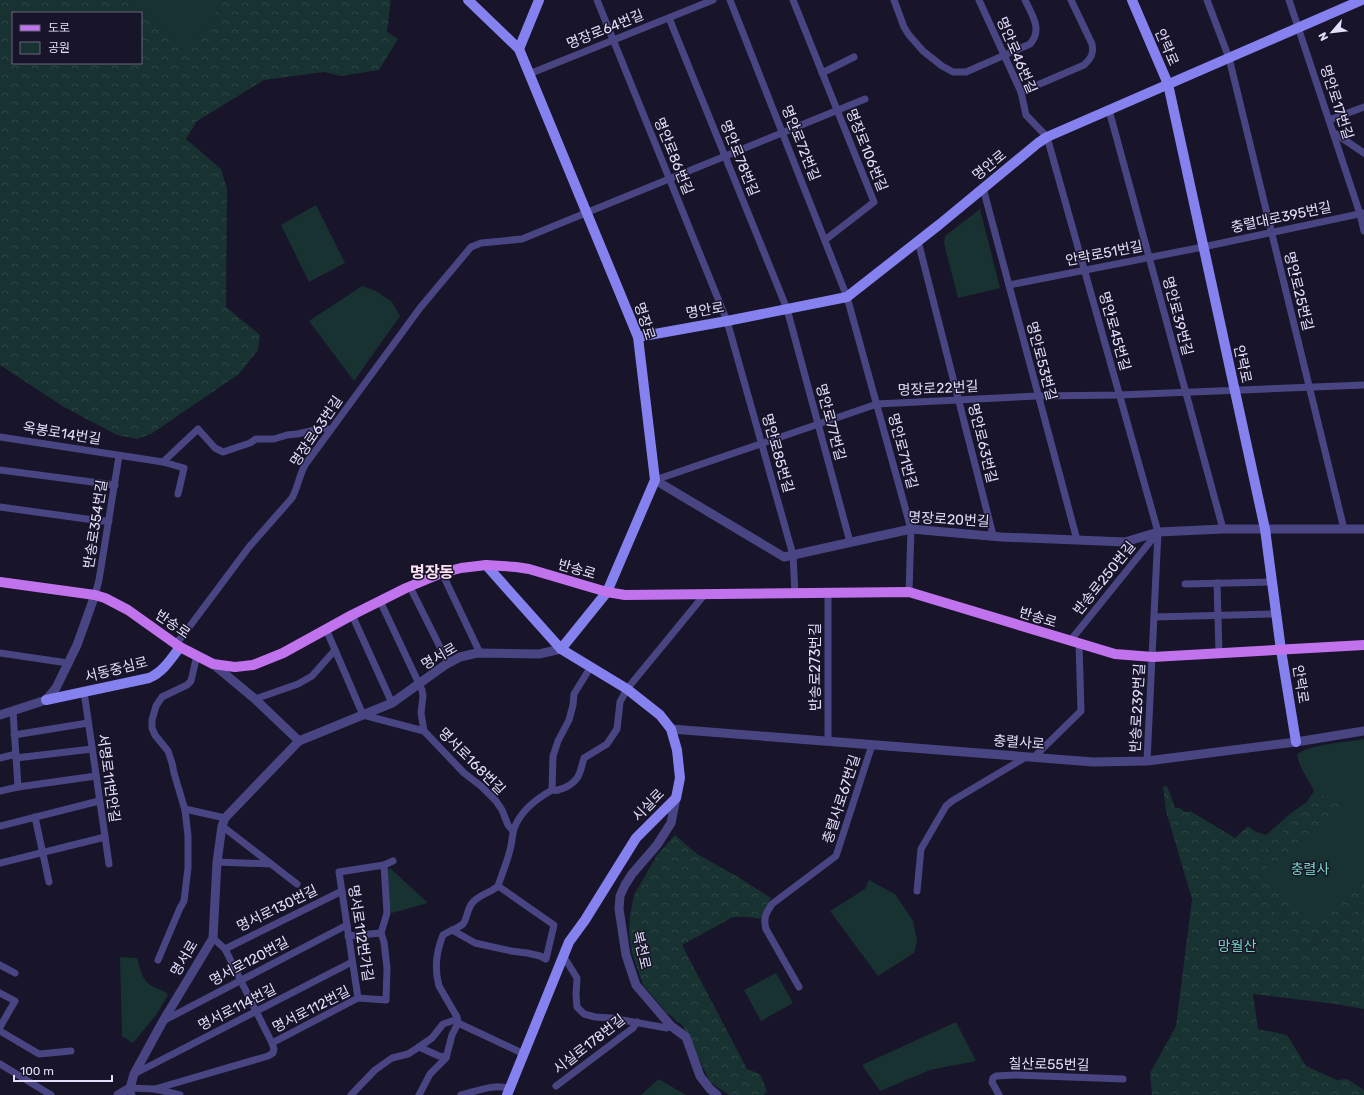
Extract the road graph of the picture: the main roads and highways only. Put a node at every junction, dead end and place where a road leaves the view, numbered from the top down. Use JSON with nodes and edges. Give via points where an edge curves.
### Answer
{"nodes":[{"id":1,"x":468,"y":0,"type":"edge"},
{"id":2,"x":539,"y":0,"type":"edge"},
{"id":3,"x":1132,"y":0,"type":"edge"},
{"id":4,"x":1362,"y":0,"type":"edge"},
{"id":5,"x":519,"y":49,"type":"junction"},
{"id":6,"x":1168,"y":84,"type":"junction"},
{"id":7,"x":638,"y":337,"type":"junction"},
{"id":8,"x":486,"y":565,"type":"junction"},
{"id":9,"x":0,"y":582,"type":"edge"},
{"id":10,"x":607,"y":592,"type":"junction"},
{"id":11,"x":177,"y":645,"type":"junction"},
{"id":12,"x":1364,"y":646,"type":"edge"},
{"id":13,"x":561,"y":649,"type":"junction"},
{"id":14,"x":1281,"y":650,"type":"junction"},
{"id":15,"x":46,"y":700,"type":"road end"},
{"id":16,"x":1296,"y":742,"type":"road end"},
{"id":17,"x":509,"y":1092,"type":"edge"}],
"edges":[{"from":1,"to":5,"type":"main road"},
{"from":2,"to":5,"type":"main road"},
{"from":3,"to":6,"type":"main road","name":"안락로"},
{"from":4,"to":6,"type":"main road","name":"명안로"},
{"from":5,"to":7,"type":"main road","name":"명장로"},
{"from":6,"to":7,"type":"main road","name":"명안로","via":[[1038,142],[847,296]]},
{"from":6,"to":14,"type":"main road","name":"안락로","via":[[1265,529]]},
{"from":7,"to":10,"type":"main road","name":"명장로","via":[[655,480]]},
{"from":8,"to":10,"type":"main road","name":"반송로","via":[[516,567]]},
{"from":8,"to":11,"type":"main road","name":"반송로","via":[[442,573],[352,615],[283,653],[253,665],[235,667],[213,664]]},
{"from":8,"to":13,"type":"main road","name":"시실로"},
{"from":9,"to":11,"type":"main road","name":"반송로","via":[[105,598],[128,610]]},
{"from":10,"to":13,"type":"main road","name":"명장로"},
{"from":10,"to":14,"type":"main road","name":"반송로","via":[[625,595],[909,592],[1114,654],[1153,657]]},
{"from":11,"to":15,"type":"main road","name":"서동중심로","via":[[163,668],[152,677]]},
{"from":12,"to":14,"type":"main road","name":"반송로"},
{"from":13,"to":17,"type":"main road","name":"시실로","via":[[627,690],[660,715],[671,729],[677,750],[680,778],[676,798],[636,838],[570,942]]},
{"from":14,"to":16,"type":"main road","name":"안락로"}]}
